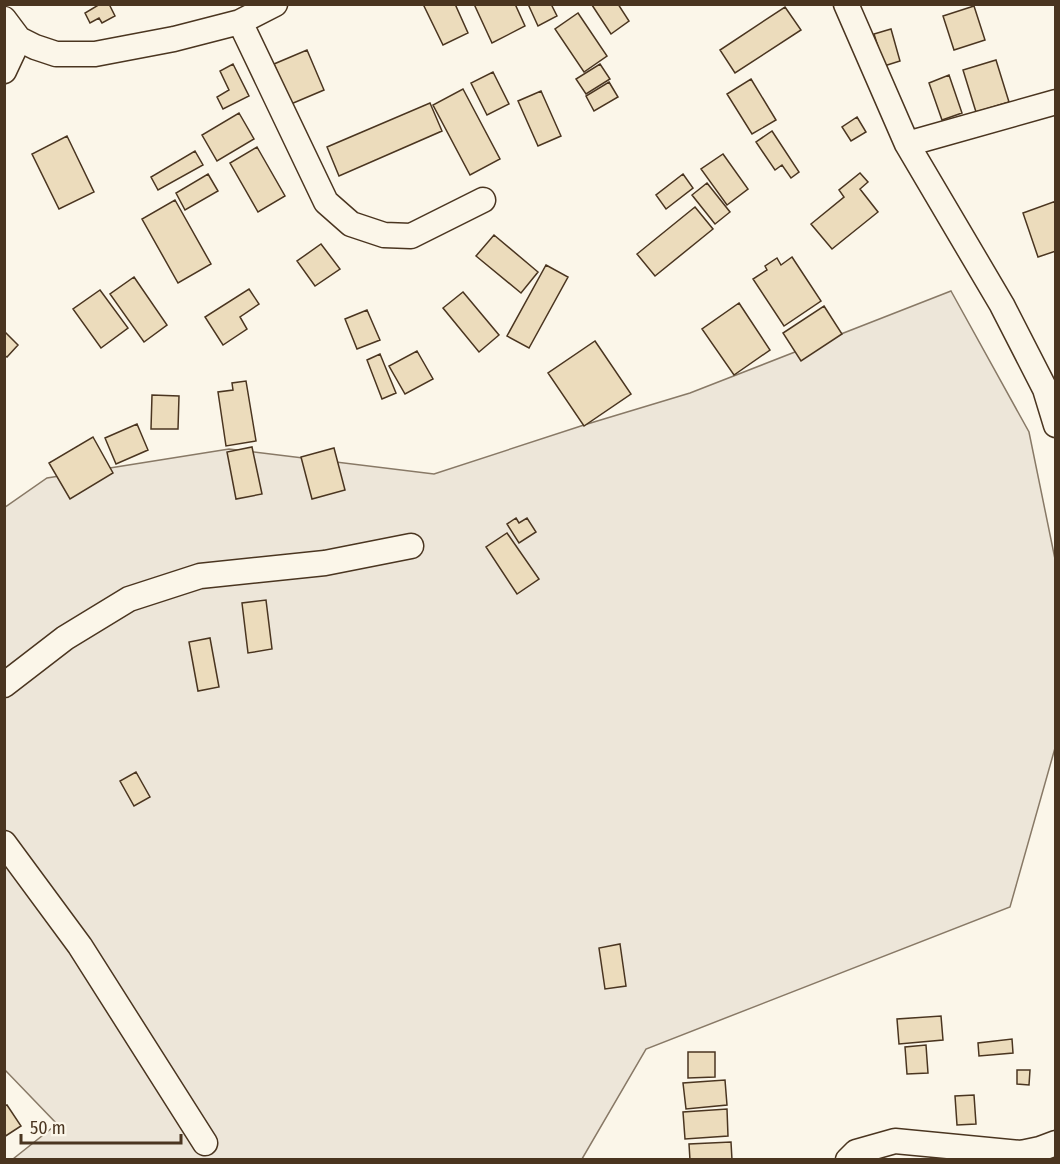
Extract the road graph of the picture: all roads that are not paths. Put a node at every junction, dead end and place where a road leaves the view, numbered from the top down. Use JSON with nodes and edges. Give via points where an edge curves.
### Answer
{"nodes":[{"id":1,"x":275,"y":4,"type":"edge"},
{"id":2,"x":846,"y":4,"type":"edge"},
{"id":3,"x":240,"y":22,"type":"junction"},
{"id":4,"x":12,"y":29,"type":"edge"},
{"id":5,"x":4,"y":71,"type":"edge"},
{"id":6,"x":1056,"y":102,"type":"edge"},
{"id":7,"x":907,"y":144,"type":"junction"},
{"id":8,"x":483,"y":200,"type":"dead end"},
{"id":9,"x":1056,"y":425,"type":"edge"},
{"id":10,"x":411,"y":546,"type":"dead end"},
{"id":11,"x":4,"y":686,"type":"edge"},
{"id":12,"x":4,"y":843,"type":"edge"},
{"id":13,"x":205,"y":1143,"type":"dead end"},
{"id":14,"x":1056,"y":1143,"type":"edge"},
{"id":15,"x":848,"y":1160,"type":"edge"}],
"edges":[{"from":1,"to":3,"type":"street"},
{"from":2,"to":7,"type":"street"},
{"from":3,"to":4,"type":"street","via":[[95,54],[56,54]]},
{"from":3,"to":8,"type":"street","via":[[326,202],[351,224],[384,236],[411,236]]},
{"from":4,"to":5,"type":"street"},
{"from":6,"to":7,"type":"street"},
{"from":7,"to":9,"type":"street","via":[[1002,304],[1045,389]]},
{"from":10,"to":11,"type":"street","via":[[326,563],[200,576],[129,599],[65,638]]},
{"from":12,"to":13,"type":"street","via":[[80,946]]},
{"from":14,"to":15,"type":"street","via":[[1022,1153],[895,1141],[856,1152]]}]}
